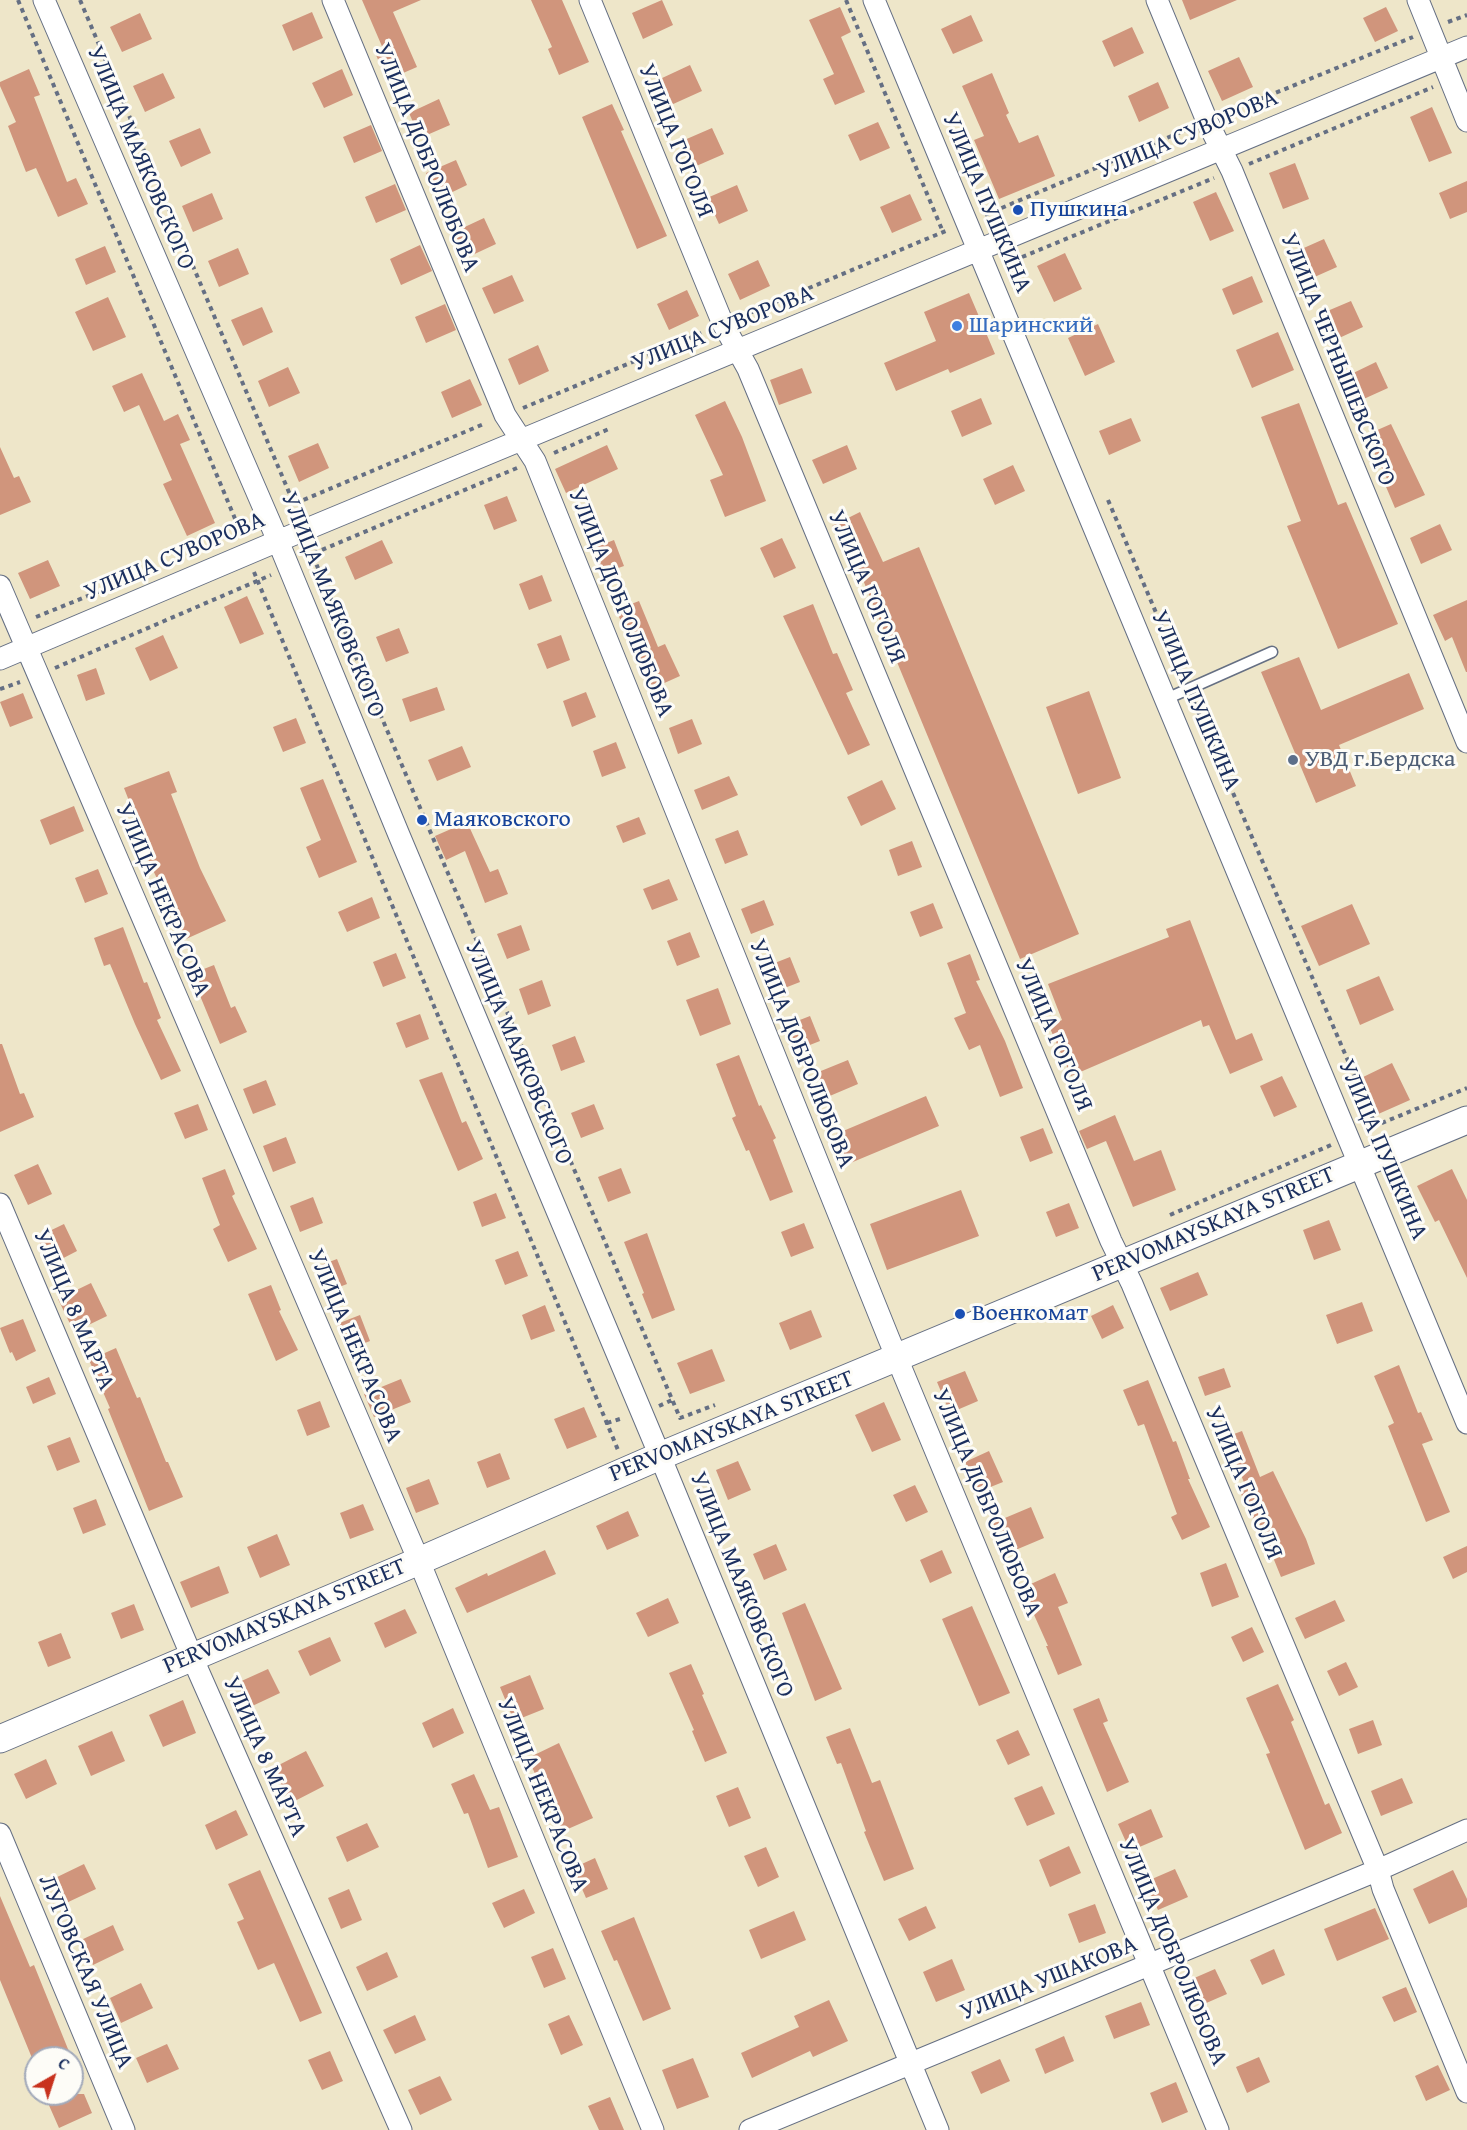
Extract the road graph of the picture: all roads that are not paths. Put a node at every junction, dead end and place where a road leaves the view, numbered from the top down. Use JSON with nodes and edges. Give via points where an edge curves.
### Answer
{"nodes":[{"id":1,"x":44,"y":0,"type":"edge"},
{"id":2,"x":333,"y":0,"type":"edge"},
{"id":3,"x":590,"y":0,"type":"edge"},
{"id":4,"x":874,"y":0,"type":"edge"},
{"id":5,"x":1157,"y":0,"type":"edge"},
{"id":6,"x":1418,"y":0,"type":"edge"},
{"id":7,"x":1467,"y":47,"type":"edge"},
{"id":8,"x":1440,"y":58,"type":"junction"},
{"id":9,"x":1467,"y":121,"type":"edge"},
{"id":10,"x":1221,"y":148,"type":"junction"},
{"id":11,"x":988,"y":246,"type":"junction"},
{"id":12,"x":737,"y":350,"type":"junction"},
{"id":13,"x":522,"y":440,"type":"junction"},
{"id":14,"x":278,"y":541,"type":"junction"},
{"id":15,"x":0,"y":586,"type":"edge"},
{"id":16,"x":26,"y":648,"type":"junction"},
{"id":17,"x":1272,"y":652,"type":"dead end"},
{"id":18,"x":0,"y":659,"type":"edge"},
{"id":19,"x":1166,"y":699,"type":"junction"},
{"id":20,"x":1467,"y":742,"type":"edge"},
{"id":21,"x":1467,"y":1120,"type":"edge"},
{"id":22,"x":1360,"y":1164,"type":"junction"},
{"id":23,"x":0,"y":1204,"type":"edge"},
{"id":24,"x":1122,"y":1264,"type":"junction"},
{"id":25,"x":898,"y":1359,"type":"junction"},
{"id":26,"x":1467,"y":1423,"type":"edge"},
{"id":27,"x":660,"y":1456,"type":"junction"},
{"id":28,"x":418,"y":1561,"type":"junction"},
{"id":29,"x":192,"y":1657,"type":"junction"},
{"id":30,"x":0,"y":1739,"type":"edge"},
{"id":31,"x":1467,"y":1830,"type":"edge"},
{"id":32,"x":0,"y":1834,"type":"edge"},
{"id":33,"x":1378,"y":1870,"type":"junction"},
{"id":34,"x":1150,"y":1965,"type":"junction"},
{"id":35,"x":910,"y":2063,"type":"junction"},
{"id":36,"x":1467,"y":2092,"type":"edge"},
{"id":37,"x":124,"y":2130,"type":"edge"},
{"id":38,"x":401,"y":2130,"type":"edge"},
{"id":39,"x":653,"y":2130,"type":"edge"},
{"id":40,"x":750,"y":2130,"type":"edge"},
{"id":41,"x":938,"y":2130,"type":"edge"},
{"id":42,"x":1218,"y":2130,"type":"edge"}],
"edges":[{"from":1,"to":14,"type":"street","name":"УЛИЦА МАЯКОВСКОГО"},
{"from":2,"to":13,"type":"street","name":"УЛИЦА ДОБРОЛЮБОВА","via":[[505,415]]},
{"from":3,"to":12,"type":"street","name":"УЛИЦА ГОГОЛЯ"},
{"from":4,"to":11,"type":"street","name":"УЛИЦА ПУШКИНА"},
{"from":5,"to":10,"type":"street","name":"УЛИЦА ЧЕРНЫШЕВСКОГО"},
{"from":6,"to":8,"type":"street"},
{"from":7,"to":8,"type":"street","name":"УЛИЦА СУВОРОВА"},
{"from":8,"to":9,"type":"street"},
{"from":8,"to":10,"type":"street","name":"УЛИЦА СУВОРОВА"},
{"from":10,"to":11,"type":"street","name":"УЛИЦА СУВОРОВА"},
{"from":10,"to":20,"type":"street","name":"УЛИЦА ЧЕРНЫШЕВСКОГО"},
{"from":11,"to":12,"type":"street","name":"УЛИЦА СУВОРОВА"},
{"from":11,"to":19,"type":"street","name":"УЛИЦА ПУШКИНА"},
{"from":12,"to":13,"type":"street","name":"УЛИЦА СУВОРОВА"},
{"from":12,"to":24,"type":"street","name":"УЛИЦА ГОГОЛЯ"},
{"from":13,"to":14,"type":"street","name":"УЛИЦА СУВОРОВА"},
{"from":13,"to":25,"type":"street","name":"УЛИЦА ДОБРОЛЮБОВА","via":[[535,461]]},
{"from":14,"to":16,"type":"street","name":"УЛИЦА СУВОРОВА"},
{"from":14,"to":27,"type":"street","name":"УЛИЦА МАЯКОВСКОГО"},
{"from":15,"to":16,"type":"street","name":"УЛИЦА НЕКРАСОВА"},
{"from":16,"to":18,"type":"street","name":"УЛИЦА СУВОРОВА"},
{"from":16,"to":28,"type":"street","name":"УЛИЦА НЕКРАСОВА"},
{"from":17,"to":19,"type":"lane"},
{"from":19,"to":22,"type":"street","name":"УЛИЦА ПУШКИНА"},
{"from":21,"to":22,"type":"street","name":"PERVOMAYSKAYA STREET"},
{"from":22,"to":24,"type":"street","name":"PERVOMAYSKAYA STREET"},
{"from":22,"to":26,"type":"street","name":"УЛИЦА ПУШКИНА"},
{"from":23,"to":29,"type":"street","name":"УЛИЦА 8 МАРТА"},
{"from":24,"to":25,"type":"street","name":"PERVOMAYSKAYA STREET"},
{"from":24,"to":33,"type":"street","name":"УЛИЦА ГОГОЛЯ"},
{"from":25,"to":27,"type":"street","name":"PERVOMAYSKAYA STREET"},
{"from":25,"to":34,"type":"street","name":"УЛИЦА ДОБРОЛЮБОВА"},
{"from":27,"to":28,"type":"street","name":"PERVOMAYSKAYA STREET"},
{"from":27,"to":35,"type":"street","name":"УЛИЦА МАЯКОВСКОГО"},
{"from":28,"to":29,"type":"street","name":"PERVOMAYSKAYA STREET"},
{"from":28,"to":39,"type":"street","name":"УЛИЦА НЕКРАСОВА"},
{"from":29,"to":30,"type":"street","name":"PERVOMAYSKAYA STREET"},
{"from":29,"to":38,"type":"street","name":"УЛИЦА 8 МАРТА"},
{"from":31,"to":33,"type":"street","name":"УЛИЦА УШАКОВА"},
{"from":32,"to":37,"type":"street","name":"ЛУГОВСКАЯ УЛИЦА"},
{"from":33,"to":34,"type":"street","name":"УЛИЦА УШАКОВА"},
{"from":33,"to":36,"type":"street","name":"УЛИЦА ГОГОЛЯ"},
{"from":34,"to":35,"type":"street","name":"УЛИЦА УШАКОВА"},
{"from":34,"to":42,"type":"street","name":"УЛИЦА ДОБРОЛЮБОВА"},
{"from":35,"to":40,"type":"street","name":"УЛИЦА УШАКОВА"},
{"from":35,"to":41,"type":"street","name":"УЛИЦА МАЯКОВСКОГО"}]}
